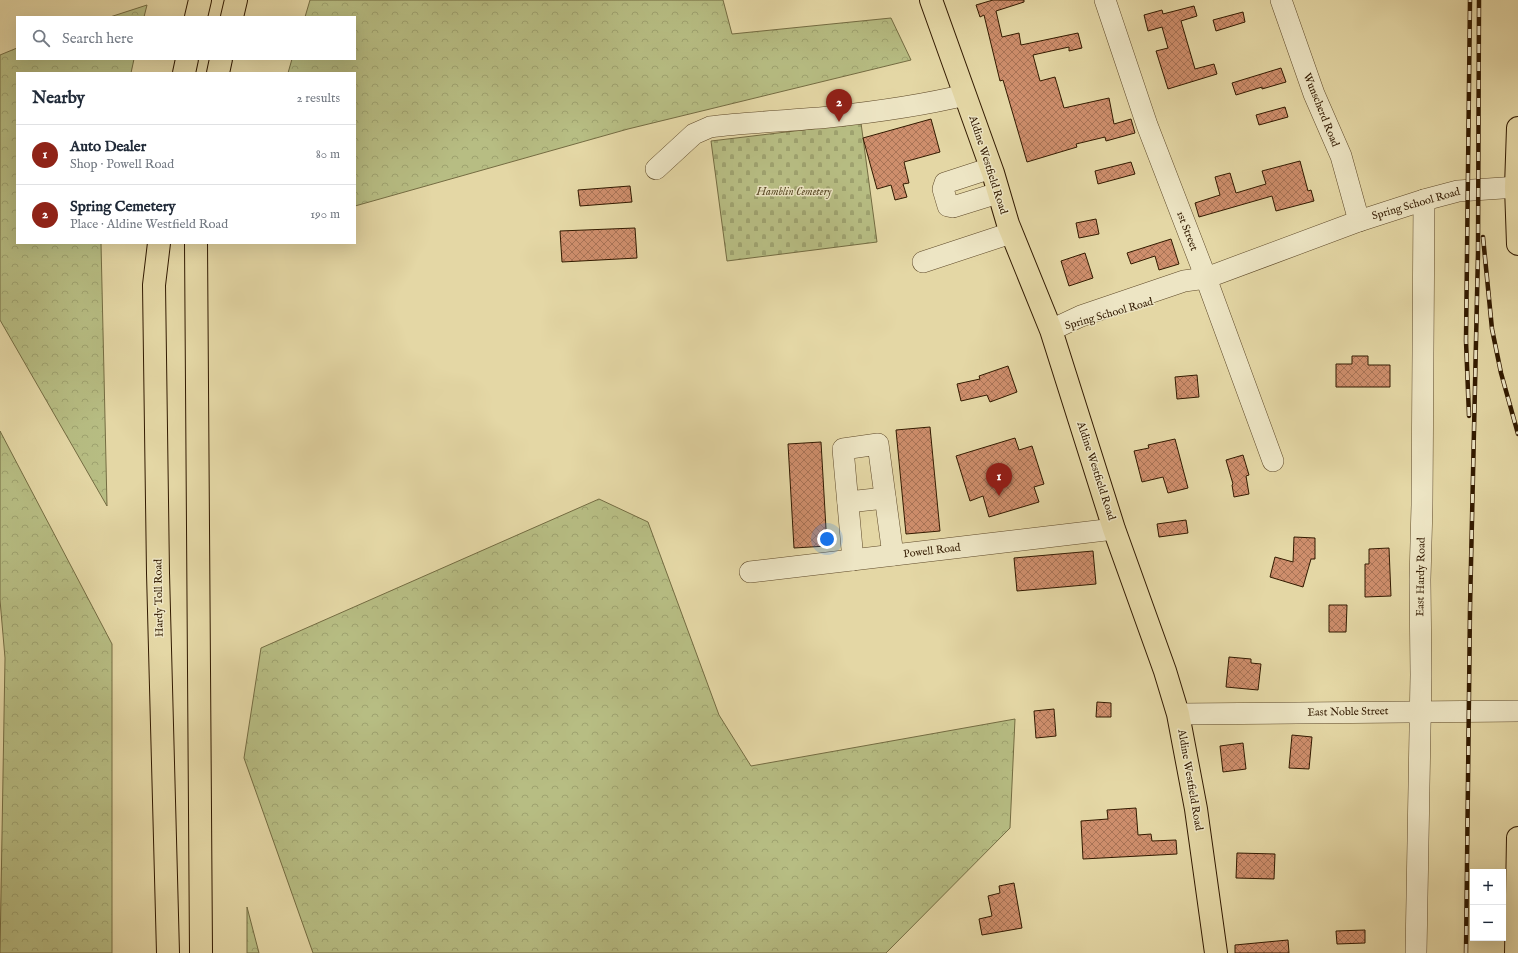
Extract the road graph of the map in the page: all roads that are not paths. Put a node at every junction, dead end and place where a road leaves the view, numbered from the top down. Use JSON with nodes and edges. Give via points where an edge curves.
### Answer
{"nodes":[{"id":1,"x":200,"y":0,"type":"edge"},
{"id":2,"x":236,"y":0,"type":"edge"},
{"id":3,"x":931,"y":0,"type":"edge"},
{"id":4,"x":1105,"y":0,"type":"edge"},
{"id":5,"x":1281,"y":0,"type":"edge"},
{"id":6,"x":196,"y":16,"type":"edge"},
{"id":7,"x":232,"y":16,"type":"edge"},
{"id":8,"x":187,"y":60,"type":"edge"},
{"id":9,"x":221,"y":60,"type":"edge"},
{"id":10,"x":184,"y":72,"type":"edge"},
{"id":11,"x":218,"y":72,"type":"edge"},
{"id":12,"x":965,"y":95,"type":"junction"},
{"id":13,"x":1518,"y":128,"type":"edge"},
{"id":14,"x":990,"y":168,"type":"junction"},
{"id":15,"x":656,"y":170,"type":"dead end"},
{"id":16,"x":1517,"y":187,"type":"edge"},
{"id":17,"x":998,"y":193,"type":"junction"},
{"id":18,"x":1424,"y":200,"type":"junction"},
{"id":19,"x":1359,"y":221,"type":"junction"},
{"id":20,"x":1011,"y":233,"type":"junction"},
{"id":21,"x":159,"y":244,"type":"edge"},
{"id":22,"x":196,"y":244,"type":"edge"},
{"id":23,"x":1518,"y":244,"type":"edge"},
{"id":24,"x":923,"y":262,"type":"dead end"},
{"id":25,"x":1206,"y":278,"type":"junction"},
{"id":26,"x":1051,"y":330,"type":"junction"},
{"id":27,"x":1273,"y":461,"type":"dead end"},
{"id":28,"x":885,"y":498,"type":"junction"},
{"id":29,"x":848,"y":502,"type":"junction"},
{"id":30,"x":1114,"y":529,"type":"junction"},
{"id":31,"x":893,"y":555,"type":"junction"},
{"id":32,"x":853,"y":560,"type":"junction"},
{"id":33,"x":750,"y":572,"type":"dead end"},
{"id":34,"x":1518,"y":711,"type":"edge"},
{"id":35,"x":1420,"y":712,"type":"junction"},
{"id":36,"x":1178,"y":714,"type":"junction"},
{"id":37,"x":1518,"y":838,"type":"edge"},
{"id":38,"x":168,"y":953,"type":"edge"},
{"id":39,"x":201,"y":953,"type":"edge"},
{"id":40,"x":1216,"y":953,"type":"edge"},
{"id":41,"x":1416,"y":953,"type":"edge"},
{"id":42,"x":1516,"y":953,"type":"edge"}],
"edges":[{"from":1,"to":6,"type":"main road"},
{"from":2,"to":7,"type":"main road"},
{"from":3,"to":12,"type":"main road","name":"Aldine Westfield Road"},
{"from":4,"to":25,"type":"street","name":"1st Street","via":[[1147,125]]},
{"from":5,"to":19,"type":"street","name":"Wunscherd Road","via":[[1314,94],[1340,156]]},
{"from":8,"to":10,"type":"main road"},
{"from":9,"to":11,"type":"main road"},
{"from":12,"to":14,"type":"main road","name":"Aldine Westfield Road"},
{"from":12,"to":15,"type":"street","via":[[926,104],[829,117],[710,127],[694,134]]},
{"from":13,"to":16,"type":"main road"},
{"from":14,"to":17,"type":"main road","name":"Aldine Westfield Road"},
{"from":14,"to":17,"type":"street","via":[[945,183],[943,189],[948,206],[953,207]]},
{"from":16,"to":18,"type":"street","name":"Spring School Road","via":[[1458,191]]},
{"from":16,"to":23,"type":"main road"},
{"from":17,"to":20,"type":"main road","name":"Aldine Westfield Road"},
{"from":18,"to":19,"type":"street","name":"Spring School Road"},
{"from":18,"to":35,"type":"street","name":"East Hardy Road"},
{"from":19,"to":25,"type":"street","name":"Spring School Road"},
{"from":20,"to":24,"type":"street"},
{"from":20,"to":26,"type":"main road","name":"Aldine Westfield Road"},
{"from":21,"to":38,"type":"main road","name":"Hardy Toll Road","via":[[154,309]]},
{"from":22,"to":39,"type":"main road"},
{"from":25,"to":26,"type":"street","name":"Spring School Road","via":[[1187,290],[1084,324]]},
{"from":25,"to":27,"type":"street","name":"1st Street"},
{"from":26,"to":30,"type":"main road","name":"Aldine Westfield Road"},
{"from":28,"to":29,"type":"street"},
{"from":28,"to":29,"type":"street","via":[[878,444],[843,449]]},
{"from":28,"to":31,"type":"street"},
{"from":29,"to":32,"type":"street"},
{"from":30,"to":31,"type":"street","name":"Powell Road"},
{"from":30,"to":36,"type":"main road","name":"Aldine Westfield Road","via":[[1164,666]]},
{"from":31,"to":32,"type":"street","name":"Powell Road"},
{"from":32,"to":33,"type":"street","name":"Powell Road"},
{"from":34,"to":35,"type":"street","name":"East Noble Street"},
{"from":35,"to":36,"type":"street","name":"East Noble Street"},
{"from":35,"to":41,"type":"street","name":"East Hardy Road"},
{"from":36,"to":40,"type":"main road","name":"Aldine Westfield Road","via":[[1196,809]]},
{"from":37,"to":42,"type":"main road"}]}
